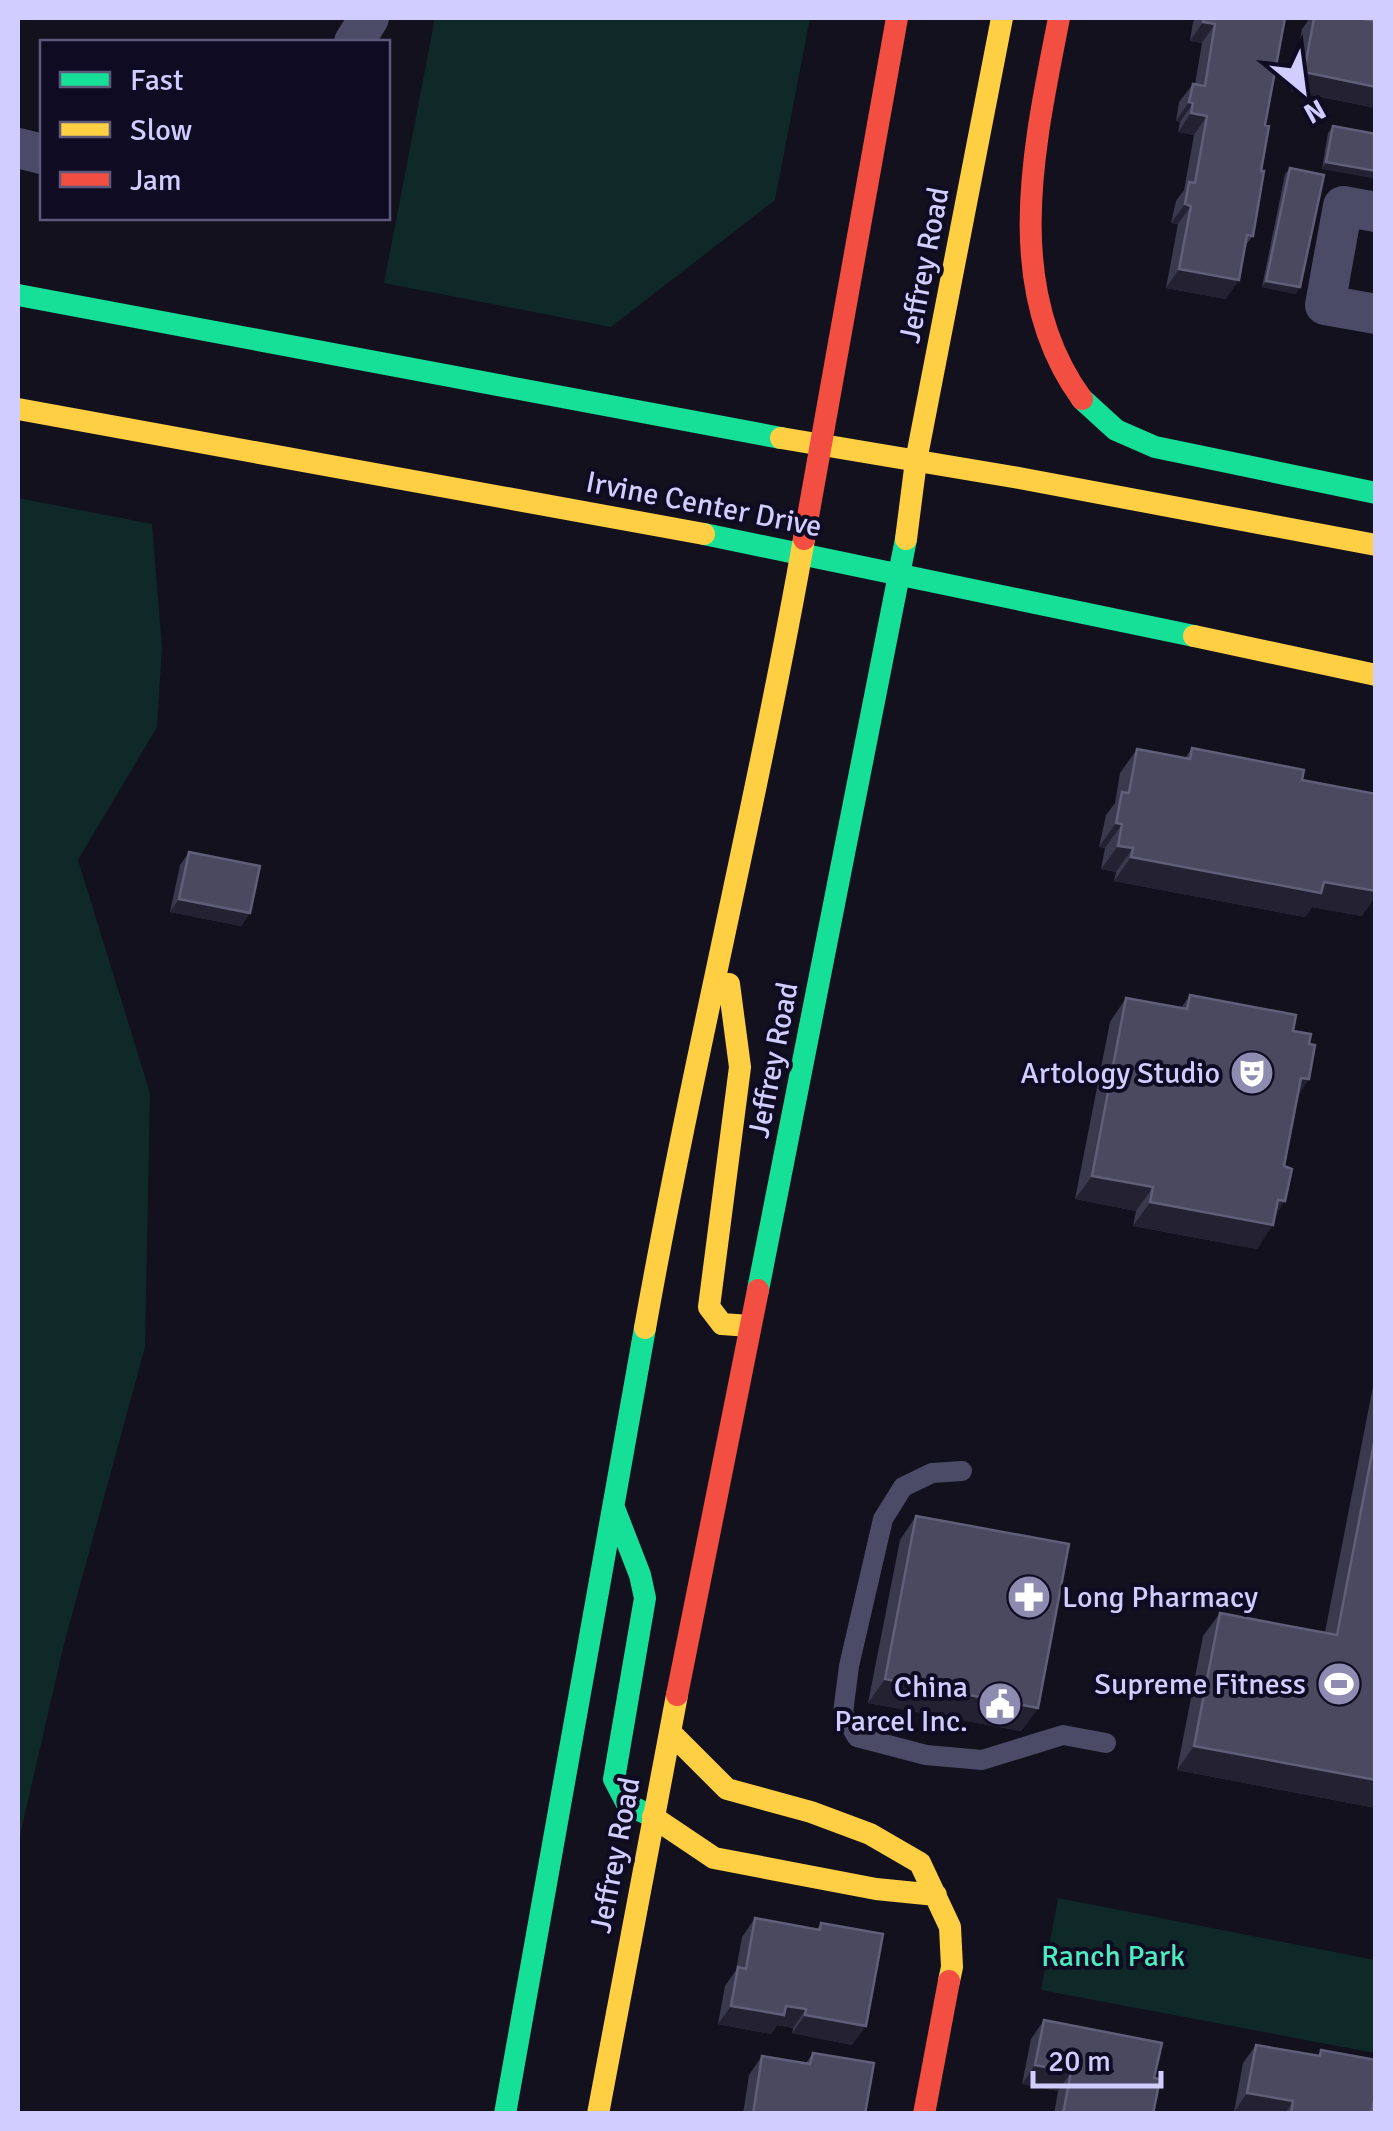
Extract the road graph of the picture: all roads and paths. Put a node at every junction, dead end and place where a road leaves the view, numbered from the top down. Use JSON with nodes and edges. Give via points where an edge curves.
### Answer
{"nodes":[{"id":1,"x":369,"y":18,"type":"edge"},
{"id":2,"x":897,"y":18,"type":"edge"},
{"id":3,"x":1002,"y":18,"type":"edge"},
{"id":4,"x":1059,"y":18,"type":"edge"},
{"id":5,"x":355,"y":40,"type":"edge"},
{"id":6,"x":1376,"y":212,"type":"edge"},
{"id":7,"x":18,"y":294,"type":"edge"},
{"id":8,"x":1376,"y":314,"type":"edge"},
{"id":9,"x":18,"y":409,"type":"edge"},
{"id":10,"x":819,"y":445,"type":"junction"},
{"id":11,"x":916,"y":461,"type":"junction"},
{"id":12,"x":1376,"y":493,"type":"edge"},
{"id":13,"x":1376,"y":544,"type":"edge"},
{"id":14,"x":802,"y":552,"type":"junction"},
{"id":15,"x":901,"y":574,"type":"junction"},
{"id":16,"x":1376,"y":674,"type":"edge"},
{"id":17,"x":724,"y":942,"type":"junction"},
{"id":18,"x":750,"y":1326,"type":"junction"},
{"id":19,"x":962,"y":1471,"type":"dead end"},
{"id":20,"x":614,"y":1508,"type":"junction"},
{"id":21,"x":670,"y":1732,"type":"junction"},
{"id":22,"x":1106,"y":1743,"type":"dead end"},
{"id":23,"x":653,"y":1816,"type":"junction"},
{"id":24,"x":936,"y":1896,"type":"junction"},
{"id":25,"x":505,"y":2114,"type":"edge"},
{"id":26,"x":598,"y":2114,"type":"edge"},
{"id":27,"x":924,"y":2114,"type":"edge"}],
"edges":[{"from":1,"to":5,"type":"street"},
{"from":2,"to":10,"type":"main road","name":"Jeffrey Road"},
{"from":3,"to":11,"type":"main road","name":"Jeffrey Road"},
{"from":4,"to":12,"type":"main road","via":[[1031,170],[1030,269],[1065,378],[1096,415],[1170,452]]},
{"from":6,"to":8,"type":"street","via":[[1343,206],[1325,305]]},
{"from":7,"to":10,"type":"main road"},
{"from":9,"to":14,"type":"main road","name":"Irvine Center Drive"},
{"from":10,"to":11,"type":"main road"},
{"from":10,"to":14,"type":"main road","name":"Jeffrey Road"},
{"from":11,"to":13,"type":"main road"},
{"from":11,"to":15,"type":"main road","name":"Jeffrey Road"},
{"from":14,"to":15,"type":"main road","name":"Irvine Center Drive"},
{"from":14,"to":17,"type":"main road","name":"Jeffrey Road"},
{"from":15,"to":16,"type":"main road","name":"Irvine Center Drive"},
{"from":15,"to":18,"type":"main road","name":"Jeffrey Road"},
{"from":17,"to":18,"type":"main road","via":[[740,1067],[709,1308],[722,1324]]},
{"from":17,"to":20,"type":"main road","name":"Jeffrey Road","via":[[670,1184]]},
{"from":18,"to":21,"type":"main road","name":"Jeffrey Road"},
{"from":19,"to":22,"type":"lane","via":[[932,1473],[903,1487],[883,1519],[843,1713],[856,1736],[926,1755],[982,1760],[1064,1734]]},
{"from":20,"to":23,"type":"main road","via":[[645,1598],[614,1779],[623,1802]]},
{"from":20,"to":25,"type":"main road","name":"Jeffrey Road"},
{"from":21,"to":23,"type":"main road","name":"Jeffrey Road"},
{"from":21,"to":24,"type":"main road","via":[[726,1788],[870,1834],[920,1862]]},
{"from":23,"to":24,"type":"main road","via":[[714,1858]]},
{"from":23,"to":26,"type":"main road","name":"Jeffrey Road"},
{"from":24,"to":27,"type":"main road","via":[[950,1927],[952,1967]]}]}
